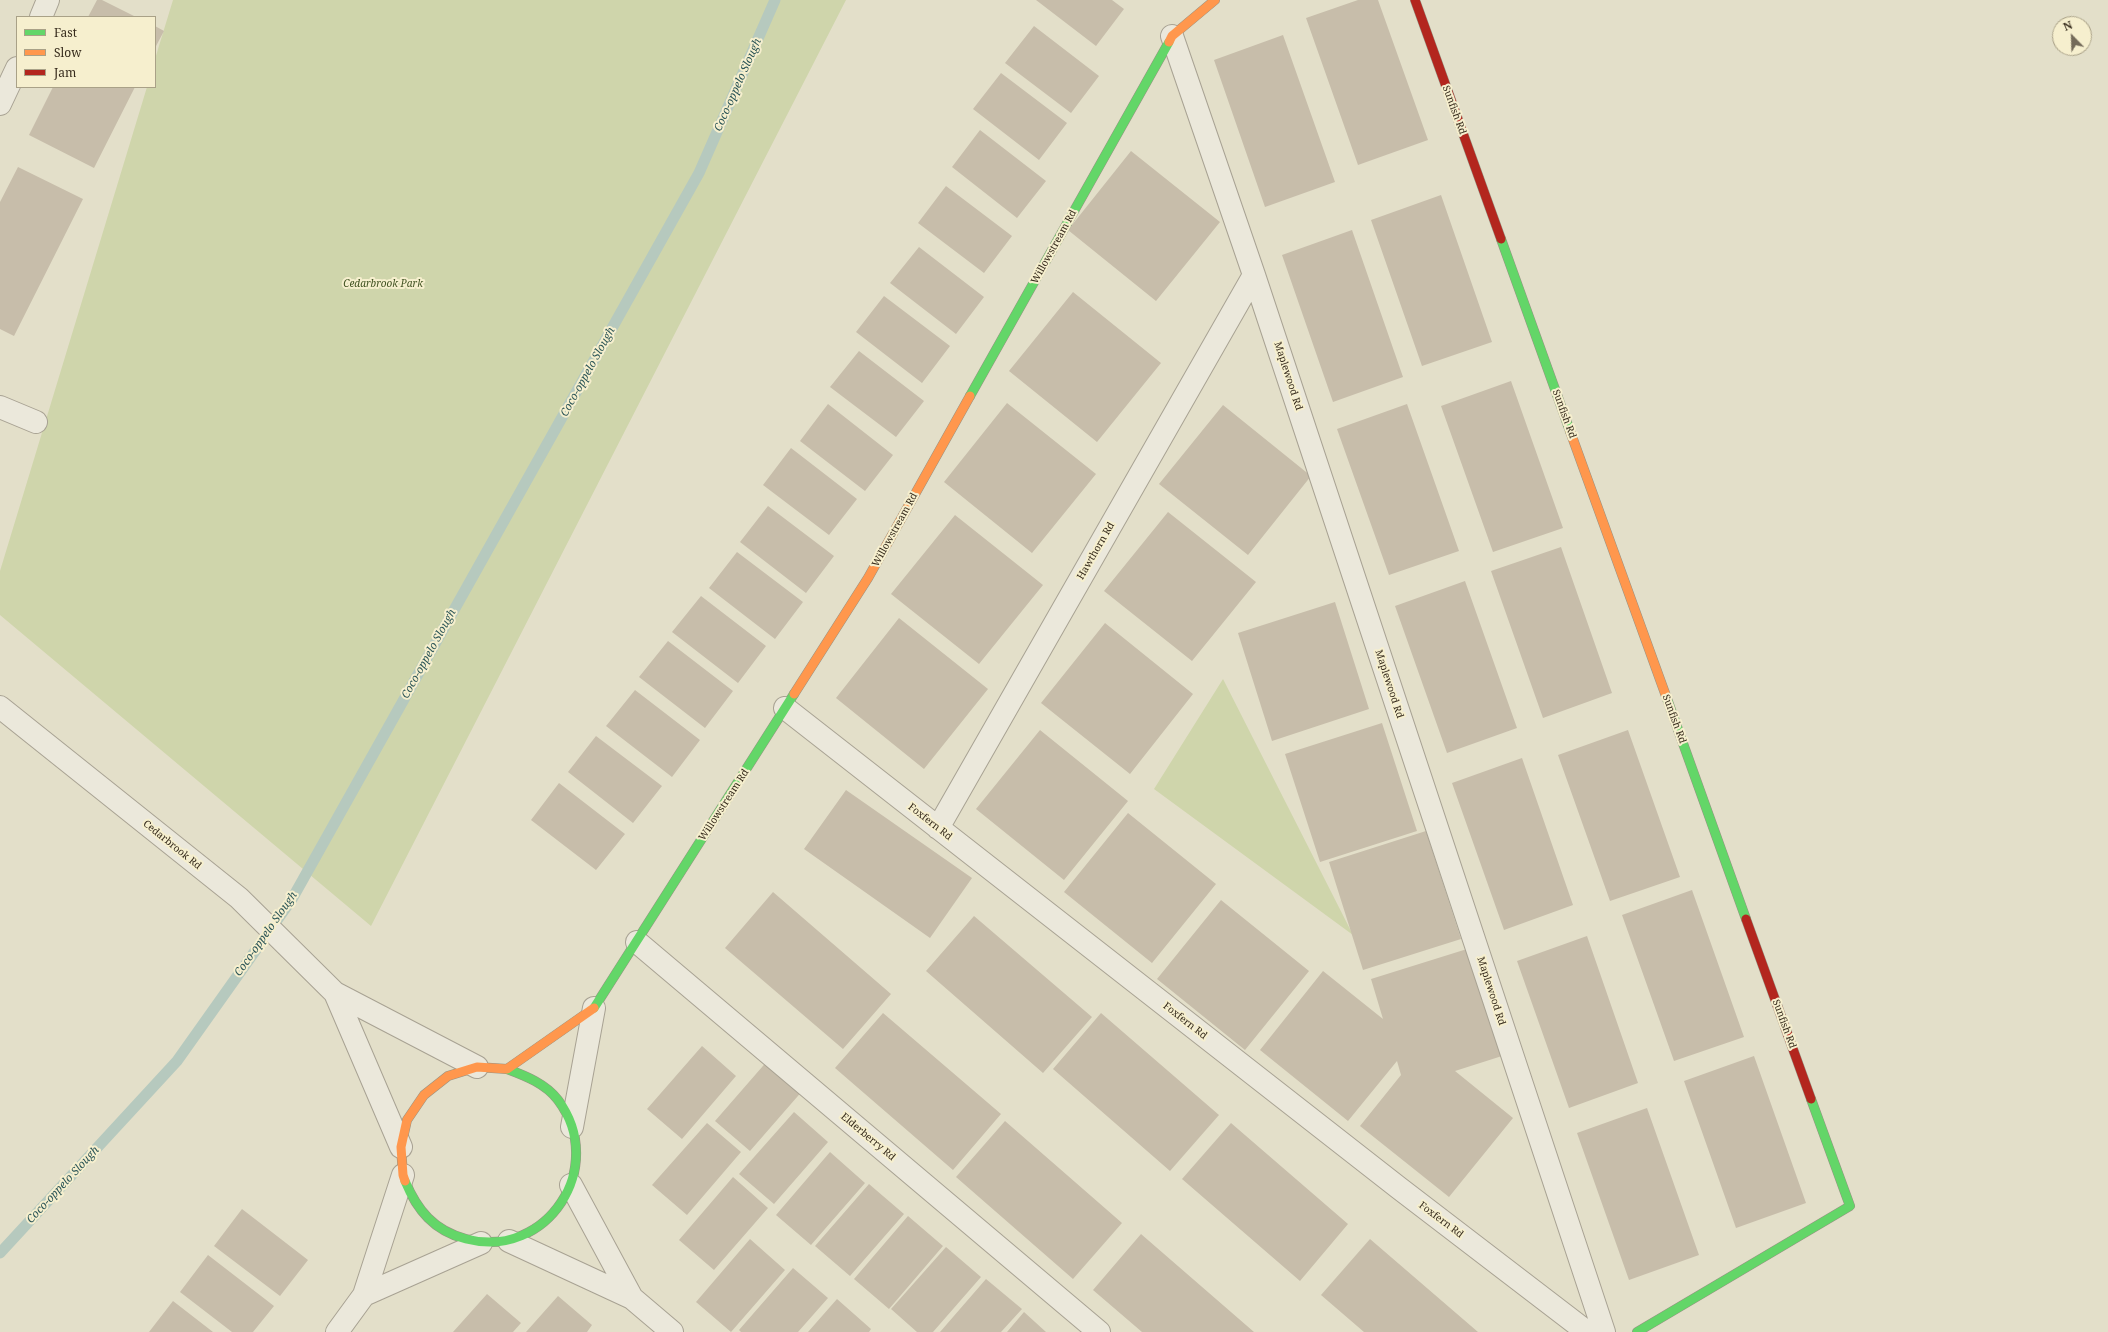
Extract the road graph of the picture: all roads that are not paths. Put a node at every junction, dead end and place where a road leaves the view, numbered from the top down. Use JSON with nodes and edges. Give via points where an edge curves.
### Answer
{"nodes":[{"id":1,"x":48,"y":0,"type":"edge"},
{"id":2,"x":1215,"y":0,"type":"edge"},
{"id":3,"x":1415,"y":0,"type":"edge"},
{"id":4,"x":41,"y":16,"type":"edge"},
{"id":5,"x":1172,"y":36,"type":"junction"},
{"id":6,"x":16,"y":70,"type":"edge"},
{"id":7,"x":0,"y":104,"type":"edge"},
{"id":8,"x":1254,"y":275,"type":"junction"},
{"id":9,"x":0,"y":407,"type":"edge"},
{"id":10,"x":36,"y":422,"type":"dead end"},
{"id":11,"x":0,"y":707,"type":"edge"},
{"id":12,"x":786,"y":708,"type":"junction"},
{"id":13,"x":938,"y":828,"type":"junction"},
{"id":14,"x":636,"y":942,"type":"junction"},
{"id":15,"x":335,"y":993,"type":"junction"},
{"id":16,"x":594,"y":1008,"type":"junction"},
{"id":17,"x":477,"y":1067,"type":"junction"},
{"id":18,"x":507,"y":1069,"type":"junction"},
{"id":19,"x":572,"y":1126,"type":"junction"},
{"id":20,"x":400,"y":1147,"type":"junction"},
{"id":21,"x":403,"y":1175,"type":"junction"},
{"id":22,"x":571,"y":1186,"type":"junction"},
{"id":23,"x":509,"y":1241,"type":"junction"},
{"id":24,"x":481,"y":1243,"type":"junction"},
{"id":25,"x":364,"y":1295,"type":"junction"},
{"id":26,"x":632,"y":1298,"type":"junction"},
{"id":27,"x":337,"y":1332,"type":"edge"},
{"id":28,"x":672,"y":1332,"type":"edge"},
{"id":29,"x":1099,"y":1332,"type":"edge"},
{"id":30,"x":1587,"y":1332,"type":"edge"},
{"id":31,"x":1604,"y":1332,"type":"edge"},
{"id":32,"x":1637,"y":1332,"type":"edge"}],
"edges":[{"from":1,"to":4,"type":"street"},
{"from":2,"to":5,"type":"street"},
{"from":3,"to":32,"type":"street","name":"Sunfish Rd","via":[[1850,1206]]},
{"from":5,"to":8,"type":"street","name":"Maplewood Rd"},
{"from":5,"to":12,"type":"street","name":"Willowstream Rd","via":[[868,578]]},
{"from":6,"to":7,"type":"street"},
{"from":8,"to":13,"type":"street","name":"Hawthorn Rd"},
{"from":8,"to":31,"type":"street","name":"Maplewood Rd"},
{"from":9,"to":10,"type":"street"},
{"from":11,"to":15,"type":"street","name":"Cedarbrook Rd","via":[[239,898]]},
{"from":12,"to":13,"type":"street","name":"Foxfern Rd"},
{"from":12,"to":14,"type":"street","name":"Willowstream Rd"},
{"from":13,"to":30,"type":"street","name":"Foxfern Rd"},
{"from":14,"to":16,"type":"street","name":"Willowstream Rd"},
{"from":14,"to":29,"type":"street","name":"Elderberry Rd"},
{"from":15,"to":17,"type":"street"},
{"from":15,"to":20,"type":"street"},
{"from":16,"to":18,"type":"street"},
{"from":16,"to":19,"type":"street"},
{"from":17,"to":18,"type":"street"},
{"from":17,"to":20,"type":"street","via":[[448,1076],[424,1095],[407,1120]]},
{"from":18,"to":19,"type":"street","via":[[535,1080],[558,1100]]},
{"from":19,"to":22,"type":"street","via":[[577,1156]]},
{"from":20,"to":21,"type":"street"},
{"from":21,"to":24,"type":"street","via":[[413,1200],[431,1222],[454,1236]]},
{"from":21,"to":25,"type":"street"},
{"from":22,"to":23,"type":"street","via":[[556,1212],[535,1230]]},
{"from":22,"to":26,"type":"street"},
{"from":23,"to":24,"type":"street"},
{"from":23,"to":26,"type":"street"},
{"from":24,"to":25,"type":"street"},
{"from":25,"to":27,"type":"street"},
{"from":26,"to":28,"type":"street"}]}
